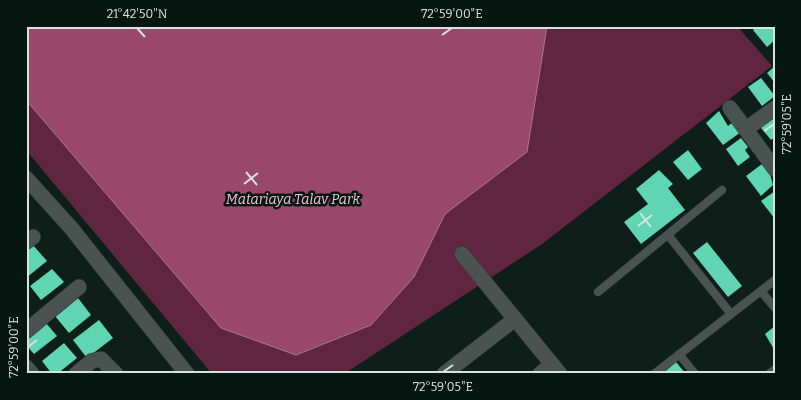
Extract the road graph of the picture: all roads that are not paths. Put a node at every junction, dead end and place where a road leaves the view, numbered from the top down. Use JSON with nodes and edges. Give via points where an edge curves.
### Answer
{"nodes":[{"id":1,"x":730,"y":108,"type":"dead end"},
{"id":2,"x":775,"y":108,"type":"edge"},
{"id":3,"x":746,"y":129,"type":"junction"},
{"id":4,"x":775,"y":169,"type":"edge"},
{"id":5,"x":26,"y":178,"type":"edge"},
{"id":6,"x":722,"y":190,"type":"dead end"},
{"id":7,"x":668,"y":235,"type":"junction"},
{"id":8,"x":462,"y":254,"type":"dead end"},
{"id":9,"x":775,"y":280,"type":"edge"},
{"id":10,"x":79,"y":288,"type":"dead end"},
{"id":11,"x":761,"y":291,"type":"junction"},
{"id":12,"x":598,"y":292,"type":"dead end"},
{"id":13,"x":775,"y":308,"type":"edge"},
{"id":14,"x":731,"y":314,"type":"junction"},
{"id":15,"x":515,"y":319,"type":"junction"},
{"id":16,"x":26,"y":331,"type":"edge"},
{"id":17,"x":679,"y":354,"type":"junction"},
{"id":18,"x":26,"y":367,"type":"edge"},
{"id":19,"x":556,"y":369,"type":"edge"},
{"id":20,"x":775,"y":370,"type":"edge"},
{"id":21,"x":32,"y":374,"type":"edge"},
{"id":22,"x":76,"y":374,"type":"edge"},
{"id":23,"x":116,"y":374,"type":"edge"},
{"id":24,"x":187,"y":374,"type":"edge"},
{"id":25,"x":444,"y":374,"type":"edge"},
{"id":26,"x":540,"y":374,"type":"edge"},
{"id":27,"x":654,"y":374,"type":"edge"},
{"id":28,"x":694,"y":374,"type":"edge"},
{"id":29,"x":769,"y":374,"type":"edge"}],
"edges":[{"from":1,"to":3,"type":"street"},
{"from":2,"to":3,"type":"street"},
{"from":3,"to":4,"type":"street"},
{"from":5,"to":24,"type":"street","via":[[72,229]]},
{"from":6,"to":7,"type":"lane"},
{"from":7,"to":12,"type":"lane"},
{"from":7,"to":14,"type":"lane"},
{"from":8,"to":15,"type":"street"},
{"from":9,"to":11,"type":"lane"},
{"from":10,"to":16,"type":"street"},
{"from":11,"to":13,"type":"lane"},
{"from":11,"to":14,"type":"lane"},
{"from":14,"to":17,"type":"lane"},
{"from":15,"to":19,"type":"street"},
{"from":15,"to":25,"type":"street"},
{"from":17,"to":27,"type":"lane"},
{"from":17,"to":28,"type":"lane"},
{"from":18,"to":21,"type":"street"},
{"from":19,"to":26,"type":"street"},
{"from":20,"to":29,"type":"lane"},
{"from":22,"to":23,"type":"street","via":[[92,361],[101,359]]}]}
